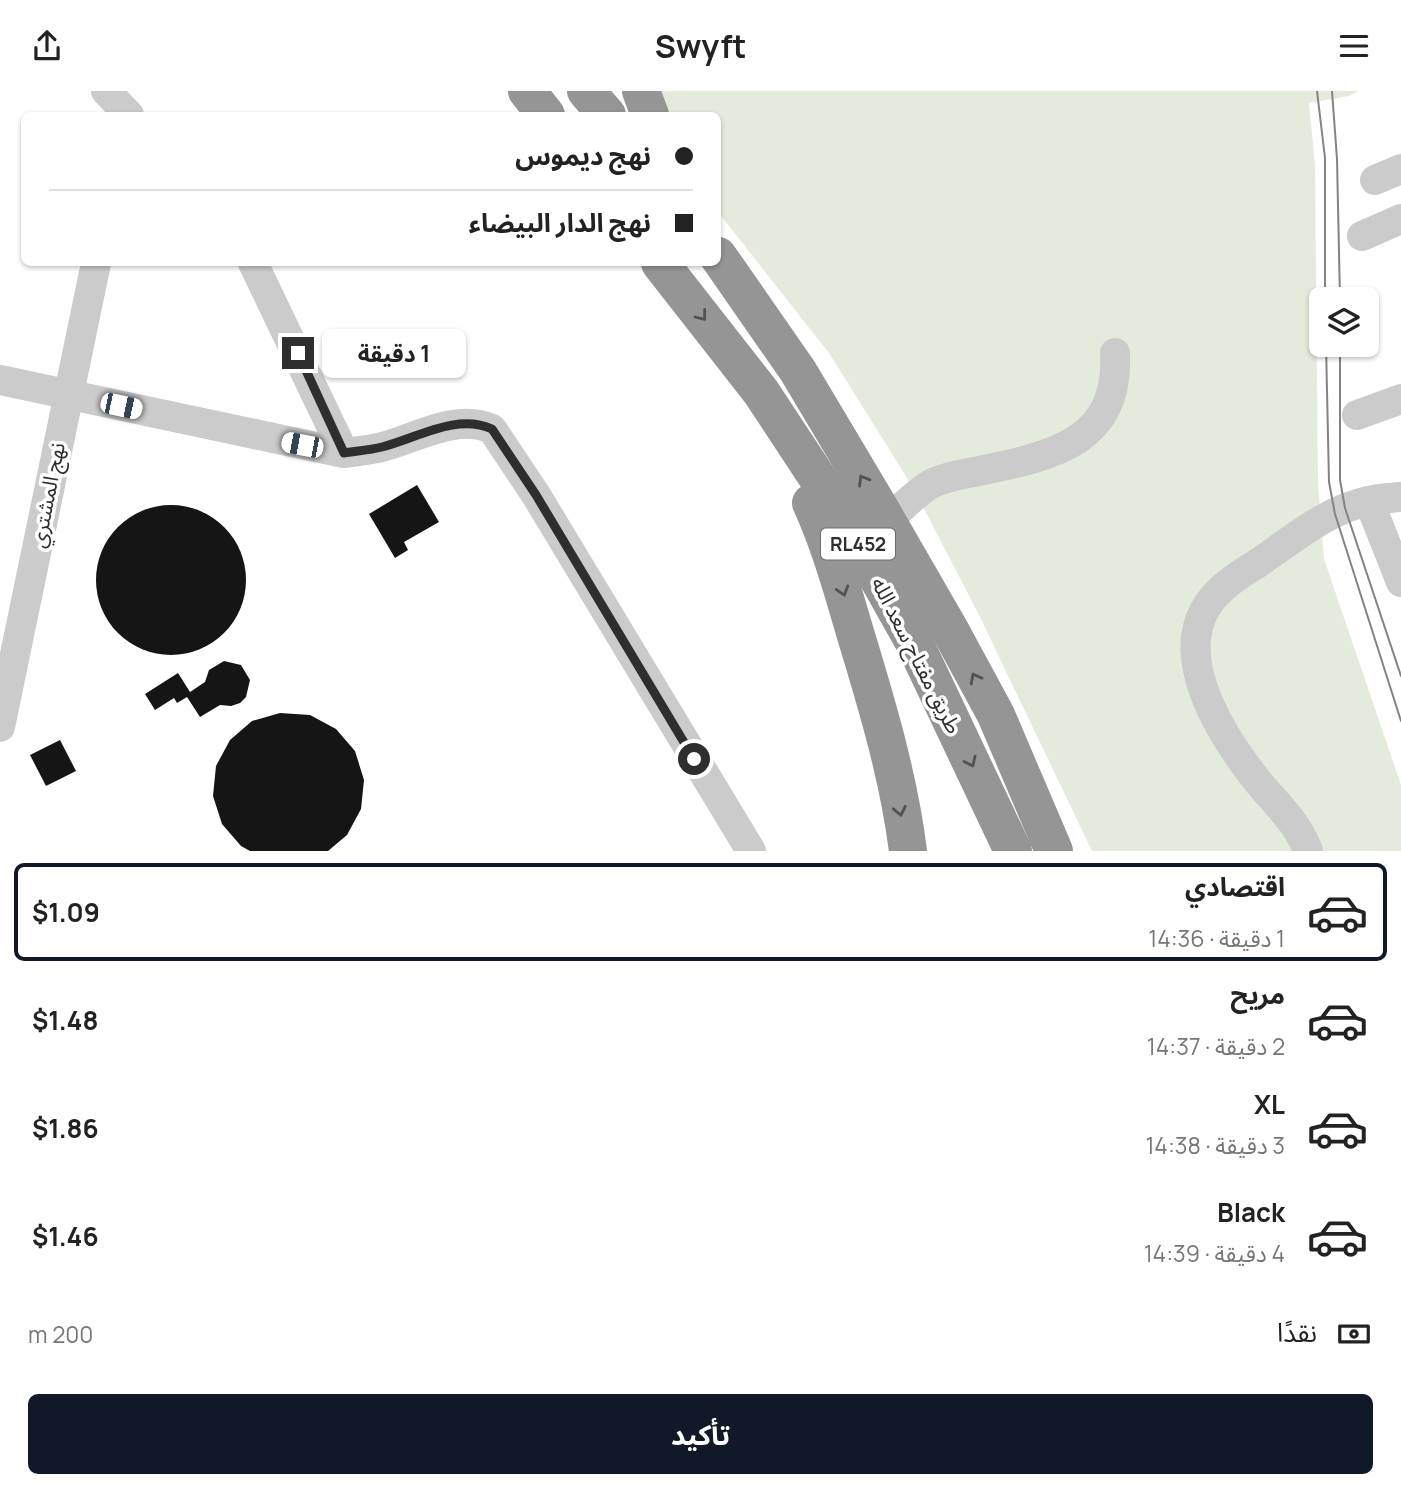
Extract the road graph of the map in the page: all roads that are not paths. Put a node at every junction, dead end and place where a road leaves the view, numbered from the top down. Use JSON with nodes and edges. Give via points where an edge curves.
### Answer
{"nodes":[{"id":1,"x":106,"y":91,"type":"edge"},
{"id":2,"x":527,"y":91,"type":"edge"},
{"id":3,"x":586,"y":91,"type":"edge"},
{"id":4,"x":641,"y":91,"type":"edge"},
{"id":5,"x":126,"y":112,"type":"edge"},
{"id":6,"x":544,"y":112,"type":"edge"},
{"id":7,"x":604,"y":112,"type":"edge"},
{"id":8,"x":649,"y":112,"type":"edge"},
{"id":9,"x":1401,"y":219,"type":"edge"},
{"id":10,"x":1362,"y":236,"type":"dead end"},
{"id":11,"x":721,"y":260,"type":"edge"},
{"id":12,"x":95,"y":266,"type":"edge"},
{"id":13,"x":254,"y":266,"type":"edge"},
{"id":14,"x":662,"y":266,"type":"edge"},
{"id":15,"x":1115,"y":353,"type":"dead end"},
{"id":16,"x":0,"y":380,"type":"edge"},
{"id":17,"x":761,"y":392,"type":"junction"},
{"id":18,"x":67,"y":395,"type":"junction"},
{"id":19,"x":1401,"y":399,"type":"edge"},
{"id":20,"x":1357,"y":415,"type":"dead end"},
{"id":21,"x":344,"y":453,"type":"junction"},
{"id":22,"x":1401,"y":497,"type":"edge"},
{"id":23,"x":1369,"y":501,"type":"junction"},
{"id":24,"x":887,"y":521,"type":"junction"},
{"id":25,"x":1401,"y":582,"type":"edge"},
{"id":26,"x":0,"y":727,"type":"edge"},
{"id":27,"x":751,"y":851,"type":"edge"},
{"id":28,"x":908,"y":851,"type":"edge"},
{"id":29,"x":1013,"y":851,"type":"edge"},
{"id":30,"x":1054,"y":851,"type":"edge"},
{"id":31,"x":1308,"y":851,"type":"edge"}],
"edges":[{"from":1,"to":5,"type":"street"},
{"from":2,"to":6,"type":"highway"},
{"from":3,"to":7,"type":"highway"},
{"from":4,"to":8,"type":"highway"},
{"from":9,"to":10,"type":"street"},
{"from":24,"to":11,"type":"highway","name":"طريق مفتاح سعد الله","number":"RL452","one_way":true,"via":[[798,371]]},
{"from":12,"to":18,"type":"street","name":"نهج المشتري"},
{"from":13,"to":21,"type":"street"},
{"from":14,"to":17,"type":"highway","name":"طريق مفتاح سعد الله","number":"RL452","one_way":true},
{"from":15,"to":24,"type":"street","via":[[1113,390],[1100,418],[1080,440],[1052,454],[932,484]]},
{"from":16,"to":18,"type":"street"},
{"from":17,"to":28,"type":"highway","one_way":true,"via":[[828,540],[890,758]]},
{"from":17,"to":29,"type":"highway","name":"طريق مفتاح سعد الله","number":"RL452","one_way":true,"via":[[844,518],[915,644]]},
{"from":18,"to":21,"type":"street"},
{"from":18,"to":26,"type":"street","name":"نهج المشتري"},
{"from":19,"to":20,"type":"street"},
{"from":21,"to":27,"type":"street","via":[[463,423],[492,429]]},
{"from":22,"to":23,"type":"street"},
{"from":23,"to":25,"type":"street"},
{"from":23,"to":31,"type":"street","via":[[1309,528],[1228,583],[1211,600],[1199,624],[1196,655],[1201,685],[1217,720],[1234,750],[1293,823]]},
{"from":30,"to":24,"type":"highway","name":"طريق مفتاح سعد الله","number":"RL452","one_way":true,"via":[[996,715]]}]}
